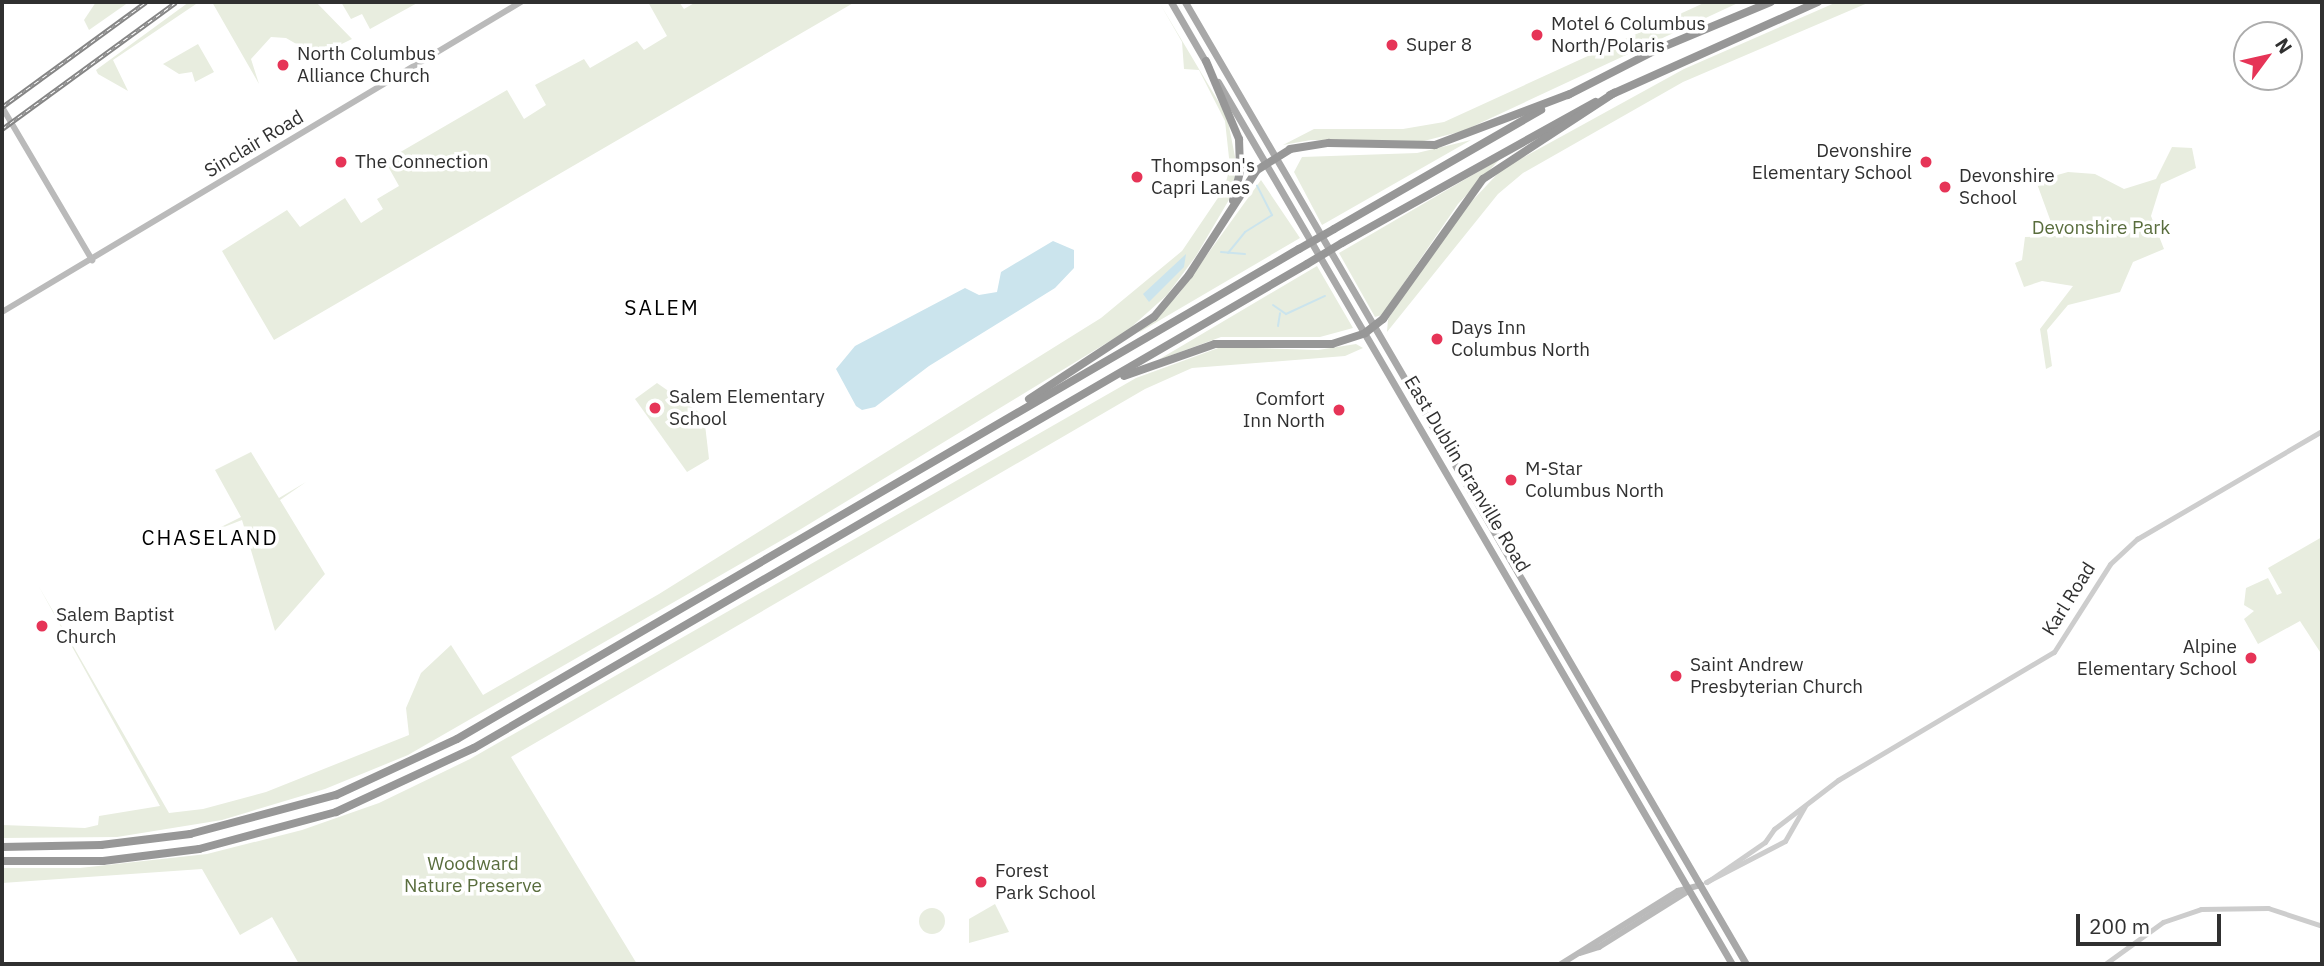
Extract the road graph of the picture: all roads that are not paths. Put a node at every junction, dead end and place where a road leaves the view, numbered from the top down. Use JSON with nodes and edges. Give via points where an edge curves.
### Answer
{"nodes":[{"id":1,"x":521,"y":2,"type":"edge"},
{"id":2,"x":1171,"y":2,"type":"edge"},
{"id":3,"x":1185,"y":2,"type":"edge"},
{"id":4,"x":1770,"y":2,"type":"edge"},
{"id":5,"x":1818,"y":2,"type":"edge"},
{"id":6,"x":1206,"y":61,"type":"junction"},
{"id":7,"x":1614,"y":93,"type":"junction"},
{"id":8,"x":1570,"y":94,"type":"junction"},
{"id":9,"x":2,"y":107,"type":"edge"},
{"id":10,"x":1276,"y":157,"type":"junction"},
{"id":11,"x":1266,"y":163,"type":"junction"},
{"id":12,"x":1227,"y":214,"type":"junction"},
{"id":13,"x":92,"y":260,"type":"junction"},
{"id":14,"x":2,"y":312,"type":"edge"},
{"id":15,"x":1375,"y":327,"type":"junction"},
{"id":16,"x":1365,"y":333,"type":"junction"},
{"id":17,"x":1095,"y":388,"type":"junction"},
{"id":18,"x":986,"y":430,"type":"junction"},
{"id":19,"x":2322,"y":431,"type":"edge"},
{"id":20,"x":1805,"y":806,"type":"junction"},
{"id":21,"x":1781,"y":827,"type":"junction"},
{"id":22,"x":1787,"y":833,"type":"junction"},
{"id":23,"x":1771,"y":836,"type":"junction"},
{"id":24,"x":1778,"y":843,"type":"junction"},
{"id":25,"x":2,"y":847,"type":"edge"},
{"id":26,"x":2,"y":861,"type":"edge"},
{"id":27,"x":1704,"y":883,"type":"junction"},
{"id":28,"x":1690,"y":890,"type":"junction"},
{"id":29,"x":2322,"y":926,"type":"edge"},
{"id":30,"x":1561,"y":964,"type":"edge"},
{"id":31,"x":1732,"y":964,"type":"edge"},
{"id":32,"x":1746,"y":964,"type":"edge"},
{"id":33,"x":2105,"y":964,"type":"edge"}],
"edges":[{"from":1,"to":13,"type":"main road","name":"Sinclair Road"},
{"from":2,"to":6,"type":"main road","name":"East Dublin Granville Road"},
{"from":3,"to":10,"type":"main road","name":"East Dublin Granville Road"},
{"from":4,"to":8,"type":"highway","via":[[1658,49]]},
{"from":5,"to":7,"type":"highway"},
{"from":6,"to":11,"type":"main road","name":"East Dublin Granville Road"},
{"from":6,"to":12,"type":"highway","via":[[1239,139],[1240,172]]},
{"from":7,"to":15,"type":"highway","via":[[1483,179]]},
{"from":7,"to":17,"type":"highway","bridge":true,"via":[[1342,243]]},
{"from":8,"to":10,"type":"highway","via":[[1435,145],[1306,144]]},
{"from":8,"to":18,"type":"highway","bridge":true},
{"from":9,"to":13,"type":"main road"},
{"from":10,"to":11,"type":"highway"},
{"from":10,"to":15,"type":"main road","name":"East Dublin Granville Road"},
{"from":11,"to":12,"type":"highway"},
{"from":11,"to":16,"type":"main road","name":"East Dublin Granville Road"},
{"from":12,"to":18,"type":"highway","via":[[1189,275],[1154,317]]},
{"from":13,"to":14,"type":"main road","name":"Sinclair Road"},
{"from":15,"to":16,"type":"highway"},
{"from":15,"to":27,"type":"main road","name":"East Dublin Granville Road"},
{"from":16,"to":17,"type":"highway","via":[[1332,344],[1215,344]]},
{"from":16,"to":28,"type":"main road","name":"East Dublin Granville Road"},
{"from":17,"to":26,"type":"highway","via":[[474,748],[336,812],[199,849],[103,861]]},
{"from":18,"to":25,"type":"highway","via":[[457,739],[336,795],[190,834],[101,845]]},
{"from":19,"to":20,"type":"street","name":"Karl Road","via":[[2137,538],[2110,564],[2078,621],[2054,652],[1838,780]]},
{"from":20,"to":21,"type":"street","name":"Karl Road"},
{"from":20,"to":22,"type":"street","name":"Karl Road"},
{"from":21,"to":22,"type":"street"},
{"from":21,"to":23,"type":"street","name":"Karl Road"},
{"from":22,"to":24,"type":"street","name":"Karl Road"},
{"from":23,"to":24,"type":"street"},
{"from":23,"to":27,"type":"street"},
{"from":24,"to":27,"type":"street"},
{"from":27,"to":28,"type":"main road"},
{"from":27,"to":32,"type":"main road","name":"East Dublin Granville Road"},
{"from":28,"to":30,"type":"main road","via":[[1599,947]]},
{"from":28,"to":31,"type":"main road","name":"East Dublin Granville Road"},
{"from":29,"to":33,"type":"street","via":[[2269,908],[2201,909],[2163,922]]}]}
